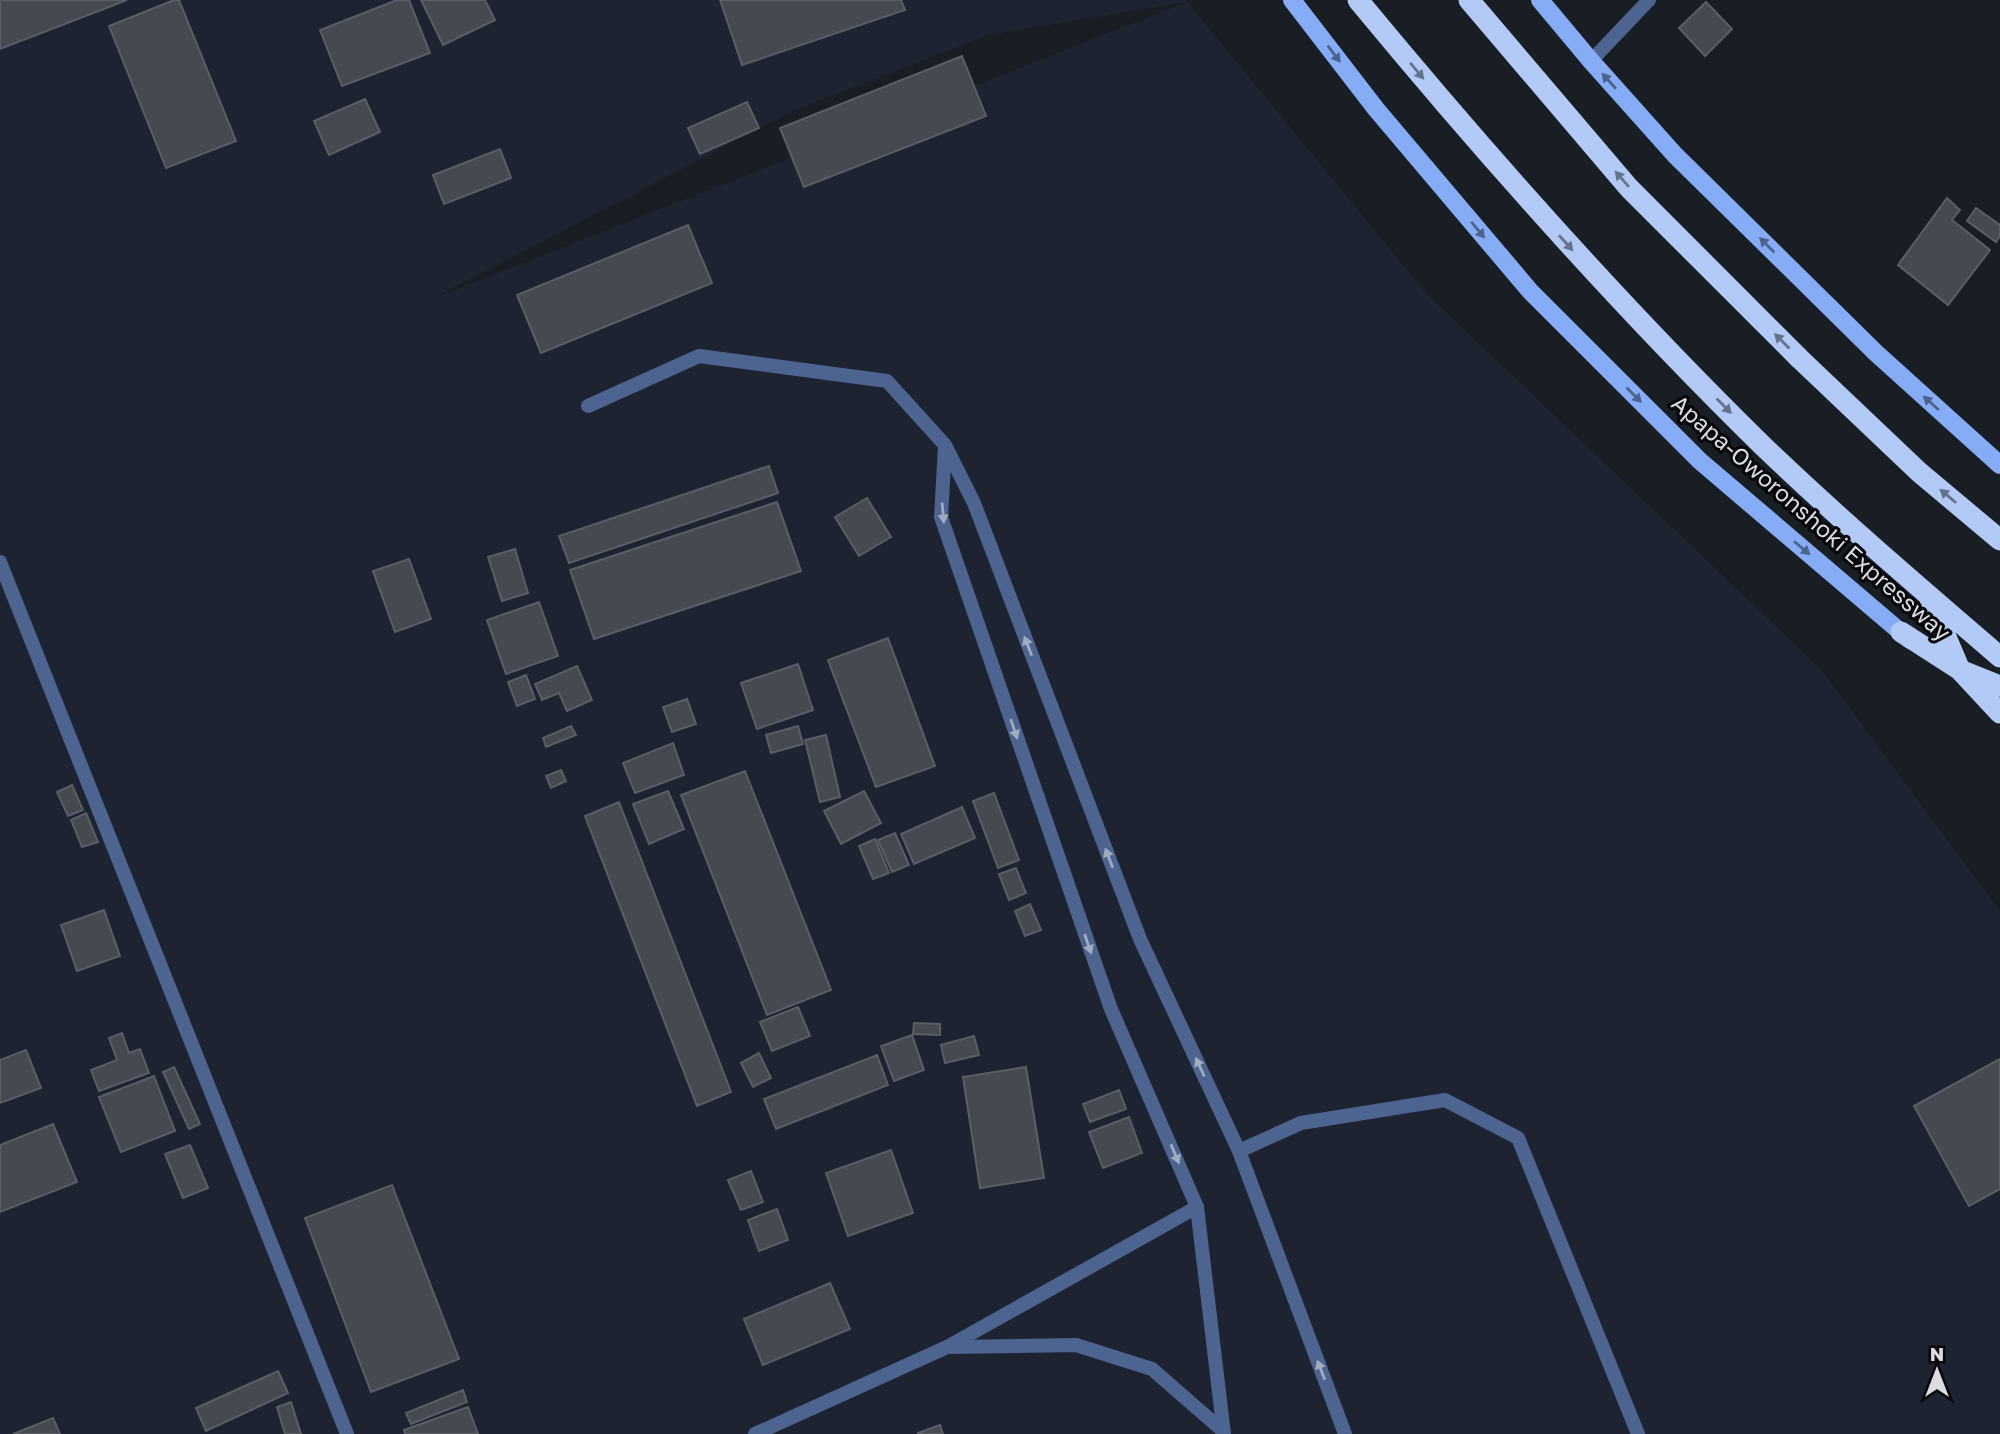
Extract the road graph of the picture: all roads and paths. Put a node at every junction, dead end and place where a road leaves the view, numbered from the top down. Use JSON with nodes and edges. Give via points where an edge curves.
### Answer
{"nodes":[{"id":1,"x":1292,"y":0,"type":"edge"},
{"id":2,"x":1357,"y":0,"type":"edge"},
{"id":3,"x":1469,"y":0,"type":"edge"},
{"id":4,"x":1540,"y":0,"type":"edge"},
{"id":5,"x":1648,"y":0,"type":"edge"},
{"id":6,"x":1591,"y":61,"type":"junction"},
{"id":7,"x":588,"y":406,"type":"dead end"},
{"id":8,"x":945,"y":445,"type":"junction"},
{"id":9,"x":2000,"y":465,"type":"edge"},
{"id":10,"x":2000,"y":540,"type":"edge"},
{"id":11,"x":0,"y":562,"type":"edge"},
{"id":12,"x":1928,"y":594,"type":"junction"},
{"id":13,"x":1901,"y":632,"type":"junction"},
{"id":14,"x":2000,"y":657,"type":"edge"},
{"id":15,"x":1960,"y":670,"type":"junction"},
{"id":16,"x":2000,"y":686,"type":"edge"},
{"id":17,"x":2000,"y":713,"type":"edge"},
{"id":18,"x":2000,"y":720,"type":"edge"},
{"id":19,"x":1239,"y":1151,"type":"junction"},
{"id":20,"x":1197,"y":1207,"type":"junction"},
{"id":21,"x":947,"y":1348,"type":"junction"},
{"id":22,"x":776,"y":1429,"type":"edge"},
{"id":23,"x":1223,"y":1432,"type":"edge"},
{"id":24,"x":347,"y":1434,"type":"edge"},
{"id":25,"x":755,"y":1434,"type":"edge"},
{"id":26,"x":1345,"y":1434,"type":"edge"},
{"id":27,"x":1638,"y":1434,"type":"edge"}],
"edges":[{"from":1,"to":13,"type":"main road","name":"Apapa-Oworonshoki Expressway","one_way":true,"via":[[1376,109],[1530,290],[1700,461]]},
{"from":2,"to":12,"type":"highway","name":"Apapa-Oworonshoki Expressway","one_way":true,"via":[[1598,279],[1764,447]]},
{"from":10,"to":3,"type":"highway","one_way":true,"via":[[1919,472],[1629,188]]},
{"from":4,"to":6,"type":"main road"},
{"from":5,"to":6,"type":"street"},
{"from":9,"to":6,"type":"main road","one_way":true,"via":[[1876,353],[1675,155]]},
{"from":7,"to":8,"type":"street","via":[[699,356],[887,381]]},
{"from":19,"to":8,"type":"street","one_way":true,"via":[[1140,939],[974,503]]},
{"from":8,"to":20,"type":"street","one_way":true,"via":[[941,517],[1111,1009]]},
{"from":11,"to":24,"type":"street"},
{"from":12,"to":14,"type":"highway","name":"Apapa-Oworonshoki Expressway"},
{"from":12,"to":15,"type":"highway"},
{"from":13,"to":15,"type":"highway"},
{"from":13,"to":18,"type":"main road","name":"Apapa-Oworonshoki Expressway"},
{"from":15,"to":16,"type":"highway"},
{"from":15,"to":17,"type":"highway"},
{"from":26,"to":19,"type":"street","one_way":true},
{"from":19,"to":27,"type":"street","via":[[1301,1123],[1445,1100],[1518,1138]]},
{"from":20,"to":21,"type":"street"},
{"from":20,"to":23,"type":"street"},
{"from":21,"to":22,"type":"street"},
{"from":21,"to":23,"type":"street","via":[[1076,1345],[1152,1369]]},
{"from":22,"to":25,"type":"street"}]}
